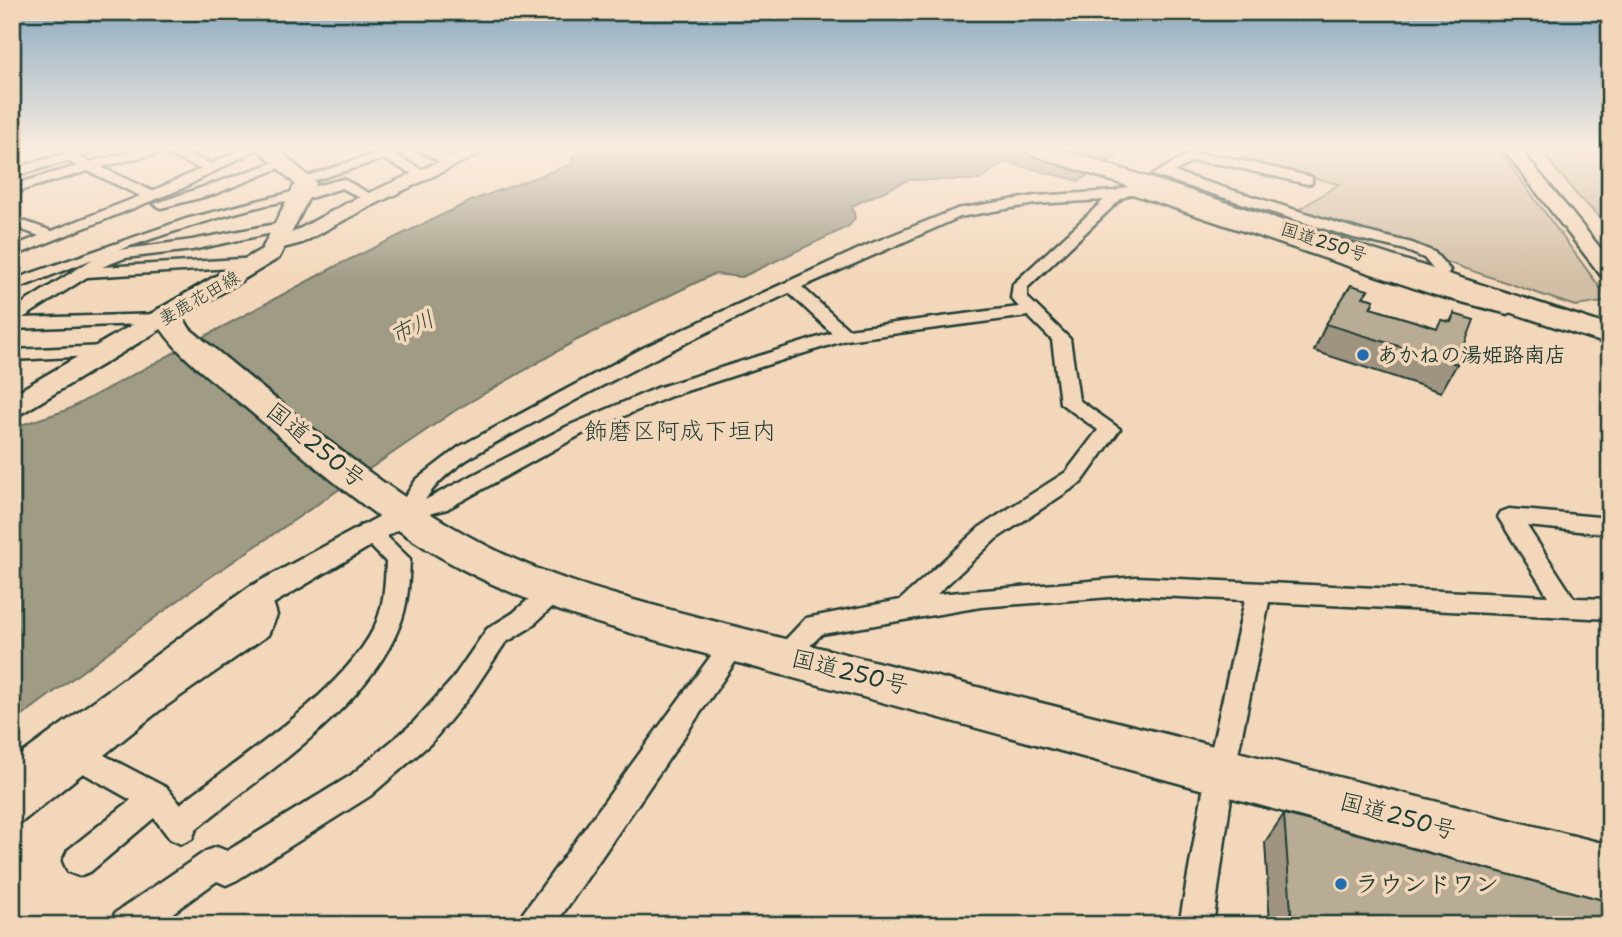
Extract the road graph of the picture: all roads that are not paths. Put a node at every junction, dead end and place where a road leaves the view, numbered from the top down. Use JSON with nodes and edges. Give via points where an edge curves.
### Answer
{"nodes":[{"id":1,"x":297,"y":192,"type":"edge"},
{"id":2,"x":131,"y":193,"type":"edge"},
{"id":3,"x":163,"y":193,"type":"edge"},
{"id":4,"x":184,"y":193,"type":"edge"},
{"id":5,"x":294,"y":193,"type":"edge"},
{"id":6,"x":361,"y":193,"type":"edge"},
{"id":7,"x":382,"y":193,"type":"edge"},
{"id":8,"x":1080,"y":193,"type":"edge"},
{"id":9,"x":1130,"y":193,"type":"edge"},
{"id":10,"x":1171,"y":193,"type":"edge"},
{"id":11,"x":1175,"y":193,"type":"edge"},
{"id":12,"x":1546,"y":193,"type":"edge"},
{"id":13,"x":1563,"y":193,"type":"edge"},
{"id":14,"x":371,"y":198,"type":"junction"},
{"id":15,"x":146,"y":202,"type":"junction"},
{"id":16,"x":12,"y":221,"type":"edge"},
{"id":17,"x":179,"y":226,"type":"junction"},
{"id":18,"x":282,"y":235,"type":"junction"},
{"id":19,"x":52,"y":236,"type":"junction"},
{"id":20,"x":31,"y":244,"type":"junction"},
{"id":21,"x":1610,"y":247,"type":"edge"},
{"id":22,"x":124,"y":249,"type":"junction"},
{"id":23,"x":12,"y":252,"type":"edge"},
{"id":24,"x":70,"y":261,"type":"junction"},
{"id":25,"x":258,"y":263,"type":"junction"},
{"id":26,"x":54,"y":267,"type":"junction"},
{"id":27,"x":87,"y":273,"type":"junction"},
{"id":28,"x":1610,"y":274,"type":"edge"},
{"id":29,"x":12,"y":286,"type":"edge"},
{"id":30,"x":792,"y":287,"type":"junction"},
{"id":31,"x":1033,"y":310,"type":"junction"},
{"id":32,"x":165,"y":317,"type":"junction"},
{"id":33,"x":12,"y":318,"type":"edge"},
{"id":34,"x":12,"y":324,"type":"edge"},
{"id":35,"x":1610,"y":325,"type":"edge"},
{"id":36,"x":844,"y":335,"type":"junction"},
{"id":37,"x":1610,"y":335,"type":"edge"},
{"id":38,"x":107,"y":351,"type":"junction"},
{"id":39,"x":12,"y":355,"type":"edge"},
{"id":40,"x":12,"y":407,"type":"edge"},
{"id":41,"x":387,"y":522,"type":"junction"},
{"id":42,"x":1610,"y":526,"type":"edge"},
{"id":43,"x":555,"y":590,"type":"junction"},
{"id":44,"x":1259,"y":592,"type":"junction"},
{"id":45,"x":260,"y":596,"type":"junction"},
{"id":46,"x":1566,"y":605,"type":"junction"},
{"id":47,"x":907,"y":608,"type":"junction"},
{"id":48,"x":1610,"y":610,"type":"edge"},
{"id":49,"x":733,"y":645,"type":"junction"},
{"id":50,"x":784,"y":655,"type":"junction"},
{"id":51,"x":83,"y":758,"type":"junction"},
{"id":52,"x":1221,"y":769,"type":"junction"},
{"id":53,"x":12,"y":784,"type":"edge"},
{"id":54,"x":156,"y":798,"type":"junction"},
{"id":55,"x":12,"y":811,"type":"edge"},
{"id":56,"x":79,"y":861,"type":"dead end"},
{"id":57,"x":1610,"y":873,"type":"edge"},
{"id":58,"x":127,"y":925,"type":"edge"},
{"id":59,"x":534,"y":925,"type":"edge"},
{"id":60,"x":1196,"y":925,"type":"edge"}],
"edges":[{"from":1,"to":18,"type":"main road","name":"妻鹿花田線"},
{"from":2,"to":15,"type":"street"},
{"from":3,"to":15,"type":"street"},
{"from":4,"to":15,"type":"street"},
{"from":5,"to":17,"type":"street"},
{"from":6,"to":14,"type":"street"},
{"from":7,"to":14,"type":"street"},
{"from":8,"to":30,"type":"street","via":[[957,213]]},
{"from":9,"to":31,"type":"street","via":[[1019,287],[1019,298]]},
{"from":10,"to":37,"type":"highway","name":"国道250号"},
{"from":11,"to":35,"type":"highway","name":"国道250号","via":[[1442,270]]},
{"from":12,"to":28,"type":"street"},
{"from":13,"to":21,"type":"street"},
{"from":14,"to":18,"type":"street","via":[[295,239]]},
{"from":15,"to":17,"type":"street"},
{"from":15,"to":19,"type":"street"},
{"from":16,"to":19,"type":"street"},
{"from":17,"to":22,"type":"street"},
{"from":18,"to":22,"type":"street"},
{"from":18,"to":25,"type":"main road","name":"妻鹿花田線"},
{"from":19,"to":20,"type":"street"},
{"from":20,"to":23,"type":"street"},
{"from":20,"to":24,"type":"street"},
{"from":22,"to":24,"type":"street"},
{"from":22,"to":27,"type":"street"},
{"from":24,"to":26,"type":"street"},
{"from":25,"to":27,"type":"street"},
{"from":25,"to":32,"type":"main road","name":"妻鹿花田線"},
{"from":26,"to":27,"type":"street"},
{"from":26,"to":29,"type":"street"},
{"from":27,"to":33,"type":"street"},
{"from":30,"to":36,"type":"street"},
{"from":30,"to":41,"type":"street","via":[[651,351],[466,452]]},
{"from":31,"to":36,"type":"street"},
{"from":31,"to":47,"type":"street","via":[[1061,340],[1070,403],[1110,429],[1074,477],[988,533]]},
{"from":32,"to":34,"type":"street"},
{"from":32,"to":38,"type":"main road","name":"妻鹿花田線"},
{"from":32,"to":41,"type":"highway","name":"国道250号","via":[[178,334],[366,485]]},
{"from":36,"to":41,"type":"street","via":[[664,392],[575,430],[439,504]]},
{"from":38,"to":39,"type":"street"},
{"from":38,"to":40,"type":"main road","name":"妻鹿花田線"},
{"from":41,"to":43,"type":"highway","name":"国道250号","via":[[451,544],[502,572]]},
{"from":41,"to":45,"type":"street"},
{"from":41,"to":54,"type":"street","via":[[398,559],[397,590],[383,636],[360,669],[304,723],[179,827]]},
{"from":42,"to":46,"type":"street","via":[[1509,517]]},
{"from":43,"to":49,"type":"highway","name":"国道250号"},
{"from":43,"to":58,"type":"street","via":[[496,636],[460,689],[421,734],[360,786],[226,869],[217,862]]},
{"from":44,"to":46,"type":"street"},
{"from":44,"to":47,"type":"street","via":[[1136,586]]},
{"from":44,"to":52,"type":"street"},
{"from":45,"to":51,"type":"street","via":[[265,615],[259,628],[149,703]]},
{"from":45,"to":53,"type":"street"},
{"from":46,"to":48,"type":"street"},
{"from":47,"to":50,"type":"street","via":[[815,625]]},
{"from":49,"to":50,"type":"highway","name":"国道250号"},
{"from":49,"to":59,"type":"street"},
{"from":50,"to":52,"type":"highway","name":"国道250号"},
{"from":51,"to":54,"type":"street"},
{"from":51,"to":55,"type":"street"},
{"from":52,"to":57,"type":"highway","name":"国道250号"},
{"from":52,"to":60,"type":"street"},
{"from":54,"to":56,"type":"street"}]}
